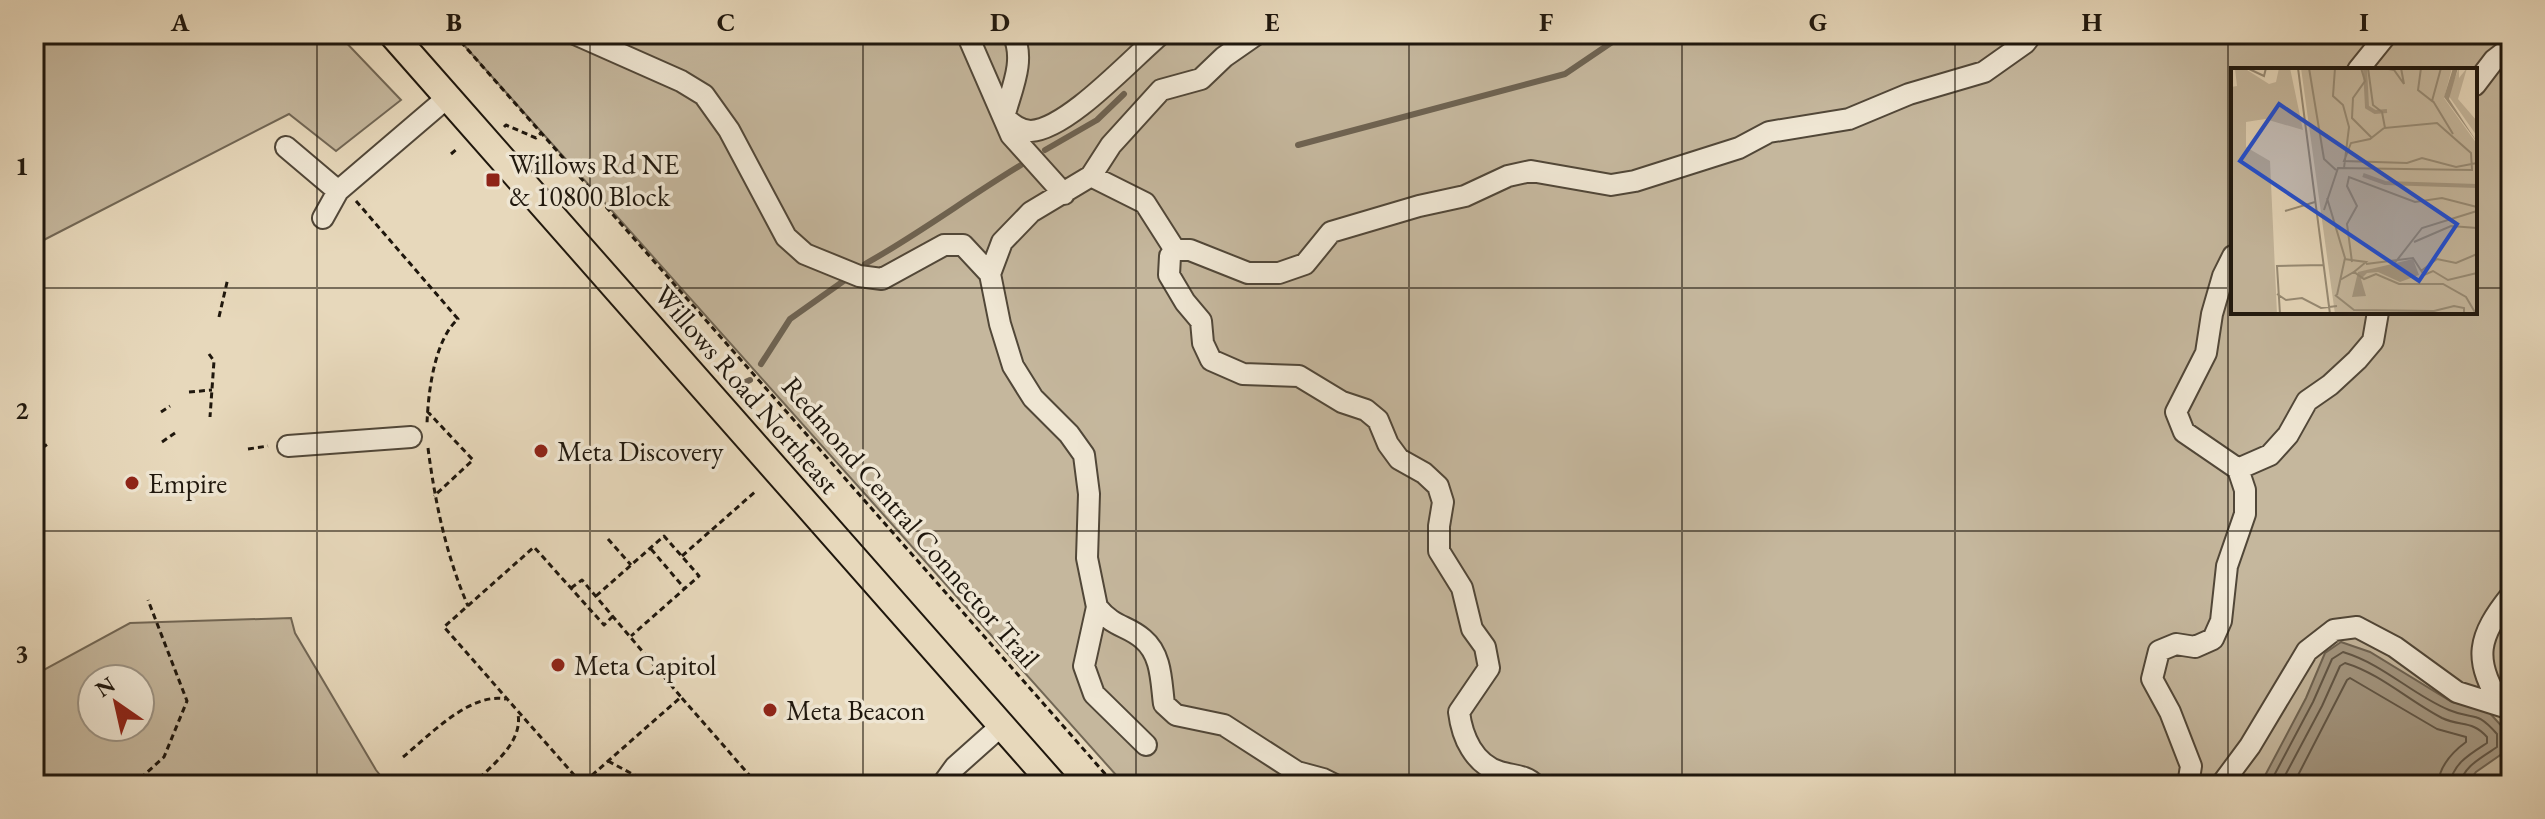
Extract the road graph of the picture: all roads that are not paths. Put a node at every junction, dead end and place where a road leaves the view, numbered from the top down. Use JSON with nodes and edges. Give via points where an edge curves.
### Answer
{"nodes":[{"id":1,"x":392,"y":34,"type":"edge"},
{"id":2,"x":575,"y":34,"type":"edge"},
{"id":3,"x":967,"y":34,"type":"edge"},
{"id":4,"x":1013,"y":34,"type":"edge"},
{"id":5,"x":1161,"y":34,"type":"edge"},
{"id":6,"x":1257,"y":34,"type":"edge"},
{"id":7,"x":2032,"y":34,"type":"edge"},
{"id":8,"x":2387,"y":34,"type":"edge"},
{"id":9,"x":2511,"y":47,"type":"edge"},
{"id":10,"x":2360,"y":68,"type":"edge"},
{"id":11,"x":2477,"y":82,"type":"edge"},
{"id":12,"x":448,"y":97,"type":"junction"},
{"id":13,"x":1004,"y":117,"type":"junction"},
{"id":14,"x":286,"y":147,"type":"dead end"},
{"id":15,"x":1091,"y":176,"type":"junction"},
{"id":16,"x":345,"y":194,"type":"junction"},
{"id":17,"x":1064,"y":194,"type":"junction"},
{"id":18,"x":323,"y":218,"type":"dead end"},
{"id":19,"x":1175,"y":250,"type":"junction"},
{"id":20,"x":2231,"y":260,"type":"edge"},
{"id":21,"x":990,"y":274,"type":"junction"},
{"id":22,"x":2378,"y":314,"type":"edge"},
{"id":23,"x":411,"y":437,"type":"dead end"},
{"id":24,"x":288,"y":446,"type":"dead end"},
{"id":25,"x":2238,"y":469,"type":"junction"},
{"id":26,"x":2511,"y":595,"type":"edge"},
{"id":27,"x":1097,"y":607,"type":"junction"},
{"id":28,"x":2506,"y":706,"type":"edge"},
{"id":29,"x":1001,"y":726,"type":"junction"},
{"id":30,"x":1146,"y":745,"type":"dead end"},
{"id":31,"x":942,"y":785,"type":"edge"},
{"id":32,"x":1054,"y":785,"type":"edge"},
{"id":33,"x":1335,"y":785,"type":"edge"},
{"id":34,"x":1535,"y":785,"type":"edge"},
{"id":35,"x":2188,"y":785,"type":"edge"},
{"id":36,"x":2221,"y":785,"type":"edge"}],
"edges":[{"from":1,"to":12,"type":"main road","name":"Willows Road Northeast"},
{"from":2,"to":21,"type":"lane","via":[[704,95],[729,130],[786,237],[805,254],[859,276],[882,279],[944,245],[963,245]]},
{"from":3,"to":13,"type":"lane"},
{"from":4,"to":13,"type":"lane","via":[[1019,68]]},
{"from":5,"to":13,"type":"lane","via":[[1059,121],[1032,131]]},
{"from":6,"to":15,"type":"lane","via":[[1201,79],[1161,90],[1111,145]]},
{"from":7,"to":19,"type":"lane","via":[[1984,72],[1849,119],[1769,132],[1739,148],[1635,181],[1611,185],[1531,171],[1508,176],[1465,196],[1331,232],[1305,264],[1279,273],[1248,273],[1190,250]]},
{"from":8,"to":10,"type":"lane"},
{"from":9,"to":11,"type":"lane"},
{"from":12,"to":16,"type":"lane"},
{"from":12,"to":29,"type":"main road","name":"Willows Road Northeast"},
{"from":13,"to":17,"type":"lane","via":[[1019,147]]},
{"from":14,"to":16,"type":"lane"},
{"from":15,"to":17,"type":"lane"},
{"from":15,"to":19,"type":"lane","via":[[1145,203]]},
{"from":16,"to":18,"type":"lane"},
{"from":17,"to":21,"type":"lane","via":[[1031,212],[1002,242]]},
{"from":19,"to":34,"type":"lane","via":[[1169,275],[1201,321],[1211,360],[1243,374],[1299,376],[1366,410],[1378,420],[1399,459],[1438,486],[1443,502],[1439,551],[1462,588],[1489,668],[1459,712],[1461,730],[1477,758]]},
{"from":20,"to":25,"type":"lane","via":[[2206,353],[2176,412],[2184,432]]},
{"from":21,"to":27,"type":"lane","via":[[1013,366],[1033,398],[1084,455],[1087,558]]},
{"from":22,"to":25,"type":"lane","via":[[2373,341],[2357,360],[2307,401],[2270,455]]},
{"from":23,"to":24,"type":"lane"},
{"from":25,"to":35,"type":"lane","via":[[2245,514],[2227,566],[2221,621],[2213,639],[2159,651],[2152,679],[2191,766]]},
{"from":26,"to":28,"type":"lane","via":[[2487,634],[2480,661],[2487,683]]},
{"from":27,"to":30,"type":"lane","via":[[1084,666],[1094,694]]},
{"from":27,"to":33,"type":"lane","via":[[1108,621],[1144,639],[1159,663],[1164,704],[1176,715],[1224,725],[1297,772]]},
{"from":28,"to":36,"type":"lane","via":[[2457,692],[2357,627],[2334,630],[2307,651]]},
{"from":29,"to":31,"type":"lane"},
{"from":29,"to":32,"type":"main road","name":"Willows Road Northeast"}]}
